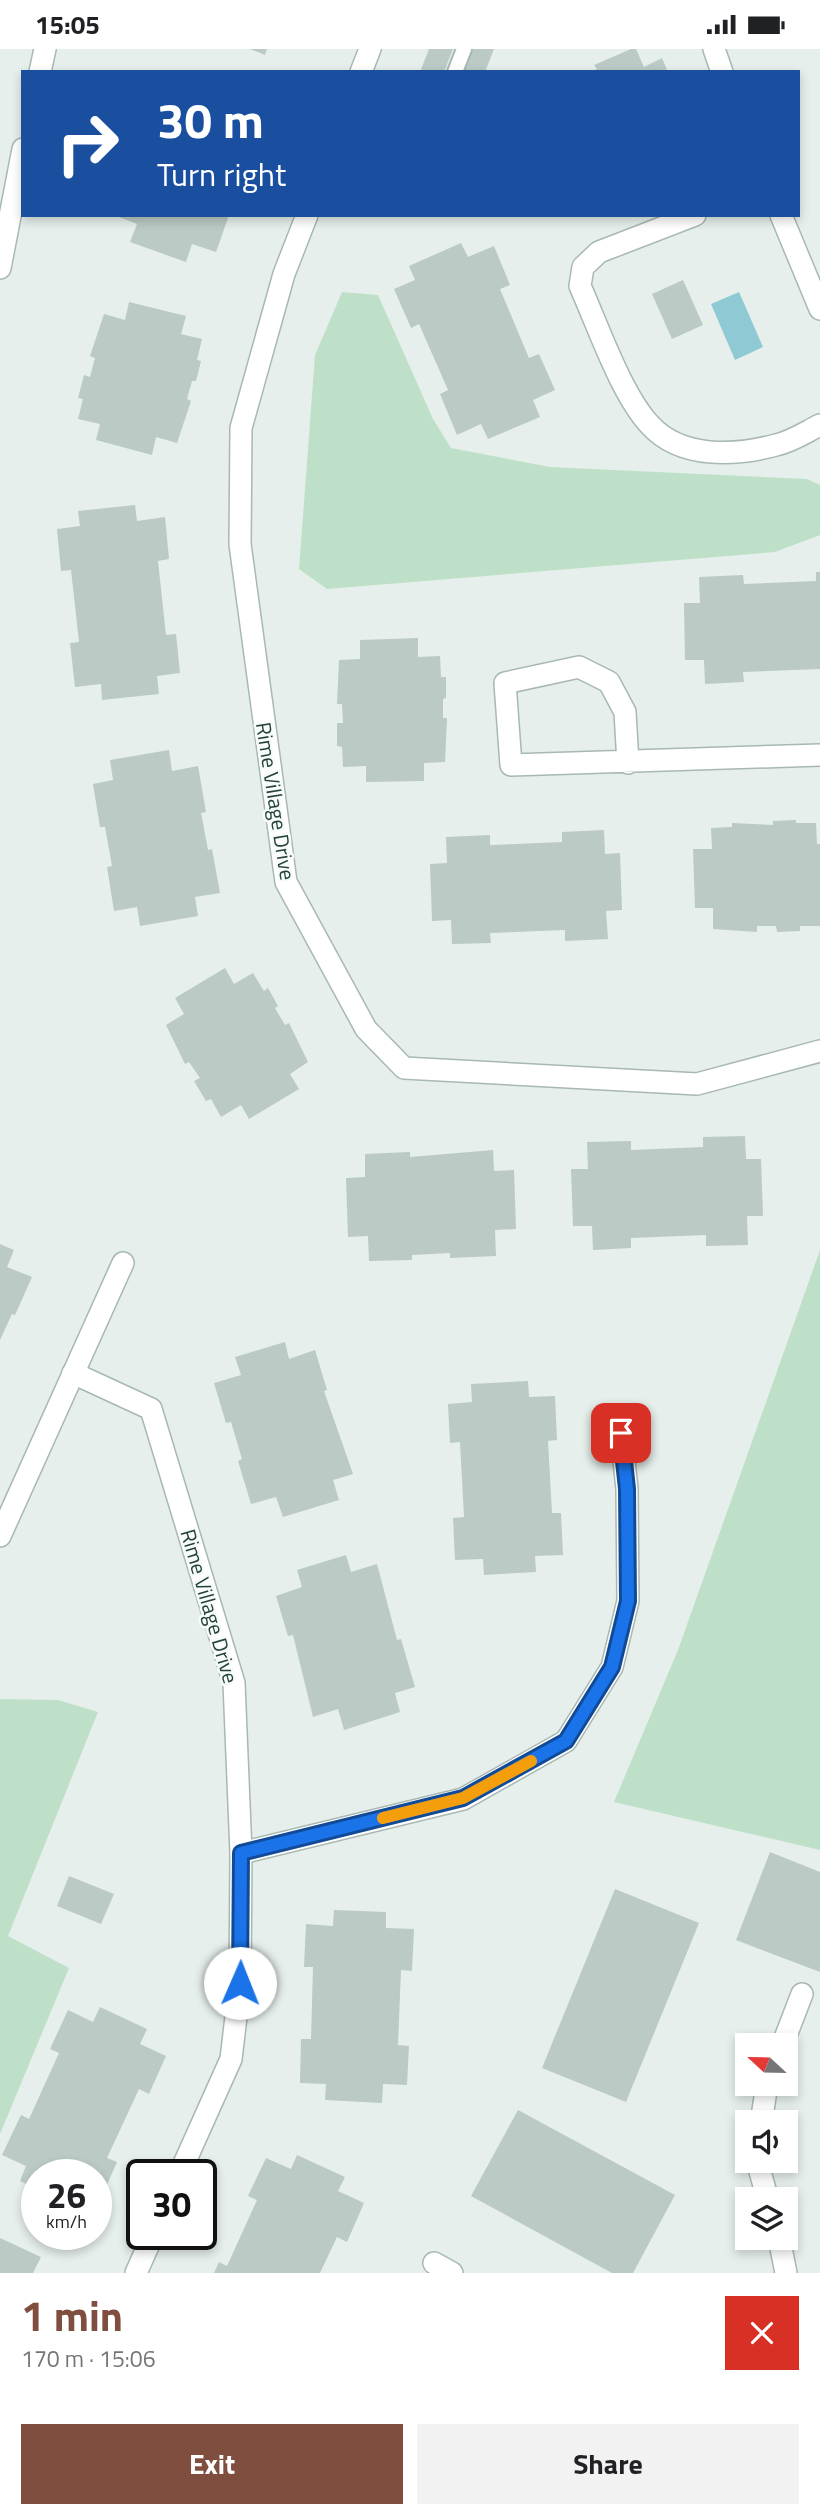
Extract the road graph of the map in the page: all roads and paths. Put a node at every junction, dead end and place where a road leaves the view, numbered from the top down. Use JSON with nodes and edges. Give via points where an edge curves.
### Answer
{"nodes":[{"id":1,"x":45,"y":49,"type":"edge"},
{"id":2,"x":370,"y":49,"type":"edge"},
{"id":3,"x":464,"y":49,"type":"edge"},
{"id":4,"x":714,"y":49,"type":"edge"},
{"id":5,"x":40,"y":70,"type":"edge"},
{"id":6,"x":362,"y":70,"type":"edge"},
{"id":7,"x":456,"y":70,"type":"edge"},
{"id":8,"x":721,"y":70,"type":"edge"},
{"id":9,"x":21,"y":153,"type":"edge"},
{"id":10,"x":8,"y":181,"type":"edge"},
{"id":11,"x":306,"y":217,"type":"edge"},
{"id":12,"x":690,"y":217,"type":"edge"},
{"id":13,"x":782,"y":217,"type":"edge"},
{"id":14,"x":0,"y":268,"type":"edge"},
{"id":15,"x":820,"y":309,"type":"edge"},
{"id":16,"x":820,"y":425,"type":"edge"},
{"id":17,"x":820,"y":755,"type":"edge"},
{"id":18,"x":628,"y":763,"type":"junction"},
{"id":19,"x":820,"y":1051,"type":"edge"},
{"id":20,"x":123,"y":1263,"type":"dead end"},
{"id":21,"x":73,"y":1373,"type":"junction"},
{"id":22,"x":621,"y":1433,"type":"dead end"},
{"id":23,"x":0,"y":1536,"type":"edge"},
{"id":24,"x":241,"y":1853,"type":"junction"},
{"id":25,"x":802,"y":1994,"type":"dead end"},
{"id":26,"x":787,"y":2033,"type":"edge"},
{"id":27,"x":186,"y":2159,"type":"edge"},
{"id":28,"x":146,"y":2250,"type":"edge"},
{"id":29,"x":781,"y":2250,"type":"edge"},
{"id":30,"x":136,"y":2273,"type":"edge"},
{"id":31,"x":786,"y":2273,"type":"edge"}],
"edges":[{"from":1,"to":5,"type":"street"},
{"from":2,"to":6,"type":"street"},
{"from":3,"to":7,"type":"lane"},
{"from":4,"to":8,"type":"street"},
{"from":9,"to":10,"type":"street"},
{"from":10,"to":14,"type":"street"},
{"from":11,"to":19,"type":"street","name":"Rime Village Drive","via":[[284,274],[241,428],[240,544],[286,882],[366,1029],[404,1068],[697,1084]]},
{"from":12,"to":16,"type":"street","via":[[599,252],[583,267],[580,286],[633,402],[651,426],[681,446],[718,454],[778,445]]},
{"from":13,"to":15,"type":"street"},
{"from":17,"to":18,"type":"street"},
{"from":18,"to":18,"type":"street","via":[[625,712],[609,682],[579,667],[505,683],[511,765]]},
{"from":20,"to":21,"type":"street"},
{"from":21,"to":23,"type":"street"},
{"from":21,"to":24,"type":"street","name":"Rime Village Drive","via":[[151,1409],[234,1683]]},
{"from":22,"to":24,"type":"street","via":[[627,1489],[628,1601],[612,1667],[566,1741],[463,1798]]},
{"from":24,"to":27,"type":"street","name":"Rime Village Drive","via":[[240,1983],[231,2059]]},
{"from":25,"to":26,"type":"street"},
{"from":28,"to":30,"type":"street"},
{"from":29,"to":31,"type":"street"}]}
